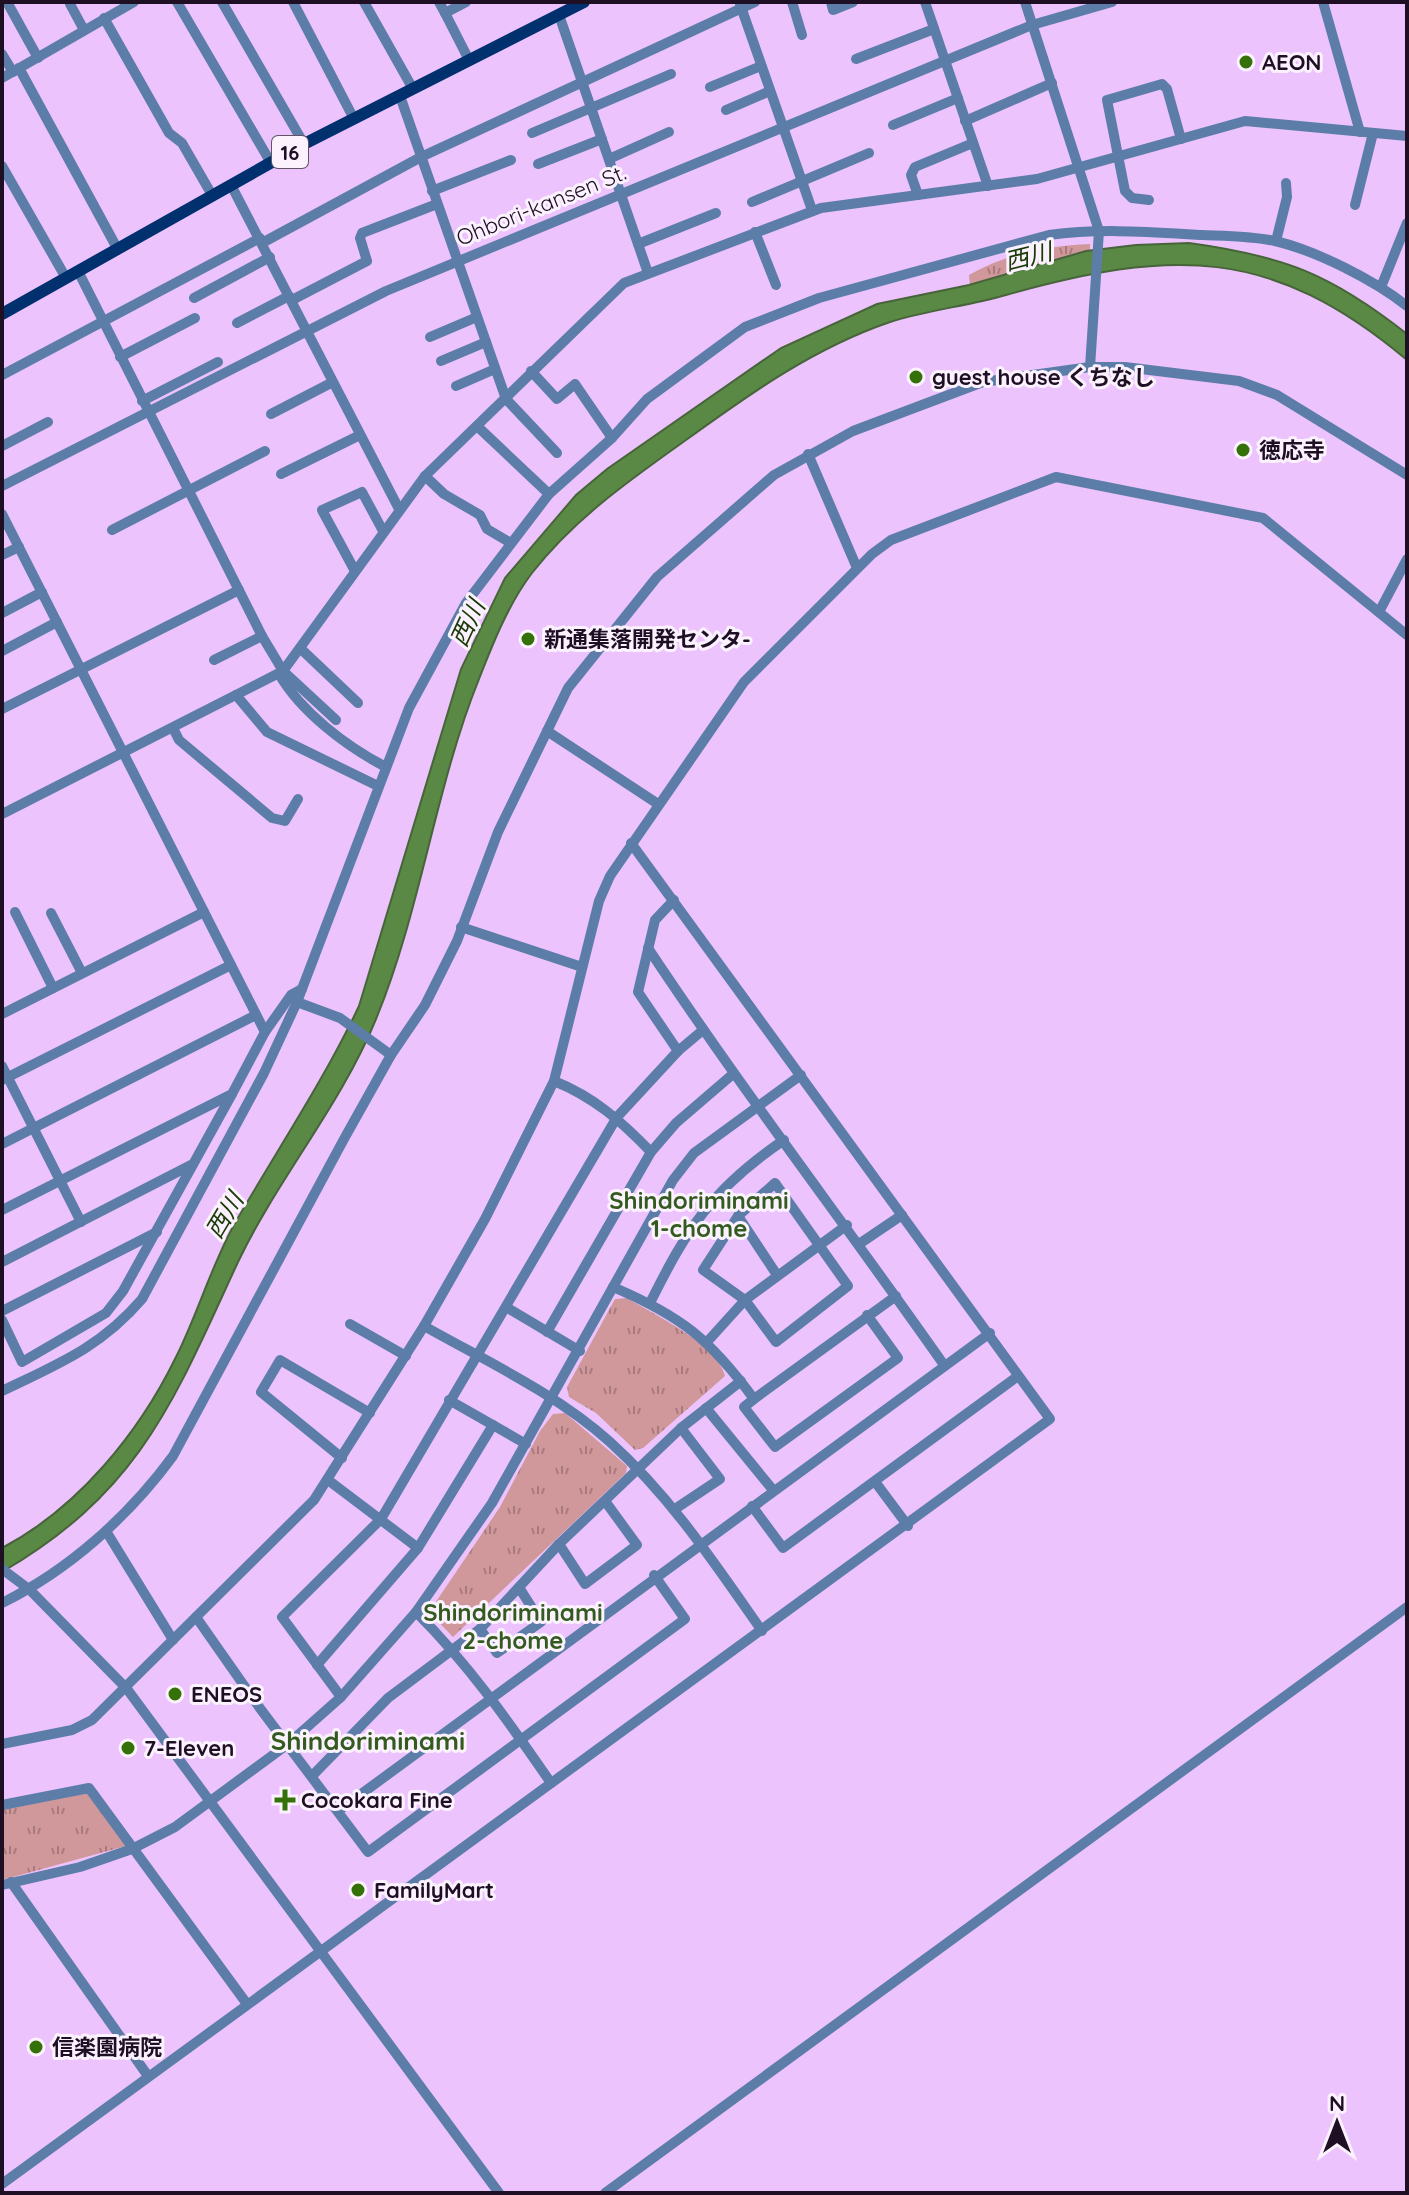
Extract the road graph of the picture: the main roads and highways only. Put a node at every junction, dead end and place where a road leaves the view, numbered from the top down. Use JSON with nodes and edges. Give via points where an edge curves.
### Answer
{"nodes":[{"id":1,"x":584,"y":2,"type":"edge"},
{"id":2,"x":563,"y":9,"type":"edge"},
{"id":3,"x":2,"y":314,"type":"edge"}],
"edges":[{"from":1,"to":2,"type":"main road","number":"16"},
{"from":2,"to":3,"type":"main road","number":"16","via":[[304,144]]}]}
